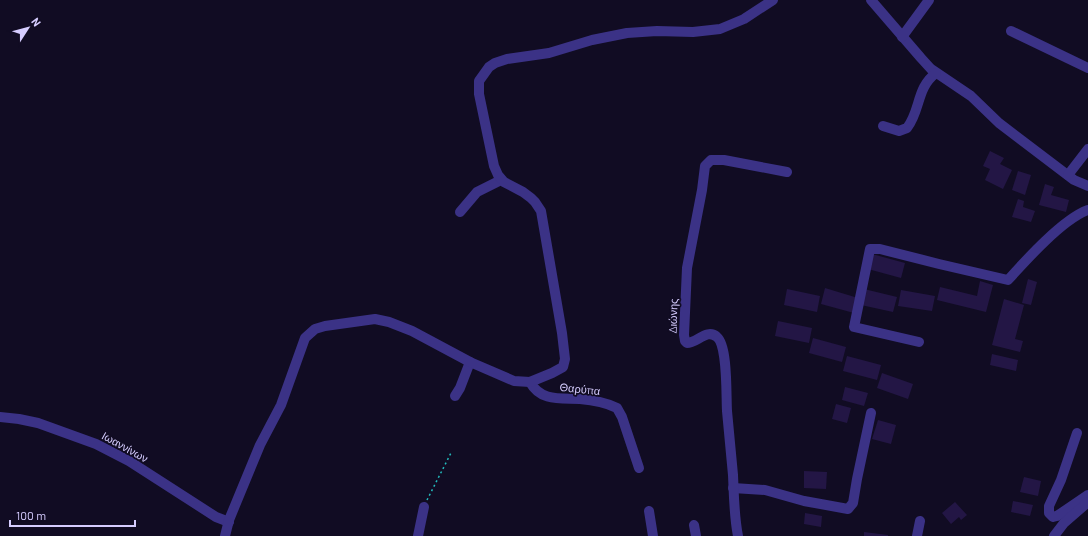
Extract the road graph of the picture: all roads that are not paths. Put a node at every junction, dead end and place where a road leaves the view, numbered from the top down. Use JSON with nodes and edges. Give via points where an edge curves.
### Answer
{"nodes":[{"id":1,"x":773,"y":0,"type":"edge"},
{"id":2,"x":871,"y":0,"type":"edge"},
{"id":3,"x":929,"y":0,"type":"edge"},
{"id":4,"x":1011,"y":31,"type":"dead end"},
{"id":5,"x":902,"y":37,"type":"junction"},
{"id":6,"x":1088,"y":68,"type":"edge"},
{"id":7,"x":936,"y":73,"type":"junction"},
{"id":8,"x":883,"y":126,"type":"dead end"},
{"id":9,"x":1088,"y":149,"type":"edge"},
{"id":10,"x":787,"y":172,"type":"dead end"},
{"id":11,"x":1068,"y":175,"type":"junction"},
{"id":12,"x":501,"y":180,"type":"junction"},
{"id":13,"x":1088,"y":186,"type":"edge"},
{"id":14,"x":1088,"y":210,"type":"edge"},
{"id":15,"x":460,"y":212,"type":"dead end"},
{"id":16,"x":919,"y":342,"type":"dead end"},
{"id":17,"x":470,"y":362,"type":"junction"},
{"id":18,"x":530,"y":382,"type":"junction"},
{"id":19,"x":455,"y":396,"type":"dead end"},
{"id":20,"x":872,"y":413,"type":"dead end"},
{"id":21,"x":0,"y":417,"type":"edge"},
{"id":22,"x":1077,"y":433,"type":"dead end"},
{"id":23,"x":638,"y":468,"type":"dead end"},
{"id":24,"x":733,"y":488,"type":"junction"},
{"id":25,"x":1088,"y":495,"type":"edge"},
{"id":26,"x":1088,"y":502,"type":"edge"},
{"id":27,"x":424,"y":507,"type":"road end"},
{"id":28,"x":648,"y":511,"type":"dead end"},
{"id":29,"x":920,"y":521,"type":"dead end"},
{"id":30,"x":229,"y":522,"type":"junction"},
{"id":31,"x":694,"y":525,"type":"dead end"},
{"id":32,"x":225,"y":536,"type":"edge"},
{"id":33,"x":418,"y":536,"type":"edge"},
{"id":34,"x":653,"y":536,"type":"edge"},
{"id":35,"x":696,"y":536,"type":"edge"},
{"id":36,"x":738,"y":536,"type":"edge"},
{"id":37,"x":917,"y":536,"type":"edge"},
{"id":38,"x":1054,"y":536,"type":"edge"}],
"edges":[{"from":1,"to":12,"type":"street","via":[[744,19],[720,29],[627,33],[549,53],[495,63],[479,81],[479,94],[494,166]]},
{"from":2,"to":5,"type":"street"},
{"from":3,"to":5,"type":"street"},
{"from":4,"to":6,"type":"street"},
{"from":5,"to":7,"type":"street"},
{"from":7,"to":8,"type":"street","via":[[923,87],[907,128],[899,131]]},
{"from":7,"to":11,"type":"street","via":[[971,96],[999,122]]},
{"from":9,"to":11,"type":"street"},
{"from":10,"to":24,"type":"street","name":"Διώνης","via":[[724,160],[709,161],[705,166],[687,268],[685,341],[692,343],[713,334],[720,340],[723,349]]},
{"from":11,"to":13,"type":"street"},
{"from":12,"to":15,"type":"street","via":[[477,192]]},
{"from":12,"to":18,"type":"street","via":[[531,198],[541,211],[562,333],[565,359],[563,367]]},
{"from":14,"to":16,"type":"street","via":[[1066,224],[1008,280],[880,249],[870,249],[854,327]]},
{"from":17,"to":18,"type":"street","via":[[514,381]]},
{"from":17,"to":19,"type":"street"},
{"from":17,"to":30,"type":"street","via":[[412,331],[375,319],[315,329],[305,338],[281,405],[260,445]]},
{"from":18,"to":23,"type":"street","name":"Θαρύπα","via":[[537,391],[548,397],[592,400],[617,408]]},
{"from":20,"to":24,"type":"street","via":[[854,503],[848,510],[765,490]]},
{"from":21,"to":30,"type":"street","name":"Ιωαννίνων","via":[[38,424],[96,444],[119,455],[210,513]]},
{"from":22,"to":25,"type":"street","via":[[1064,473],[1049,506],[1049,513],[1053,517],[1057,516]]},
{"from":24,"to":36,"type":"street","name":"Διώνης"},
{"from":26,"to":38,"type":"street","via":[[1064,523]]},
{"from":27,"to":33,"type":"street"},
{"from":28,"to":34,"type":"street"},
{"from":29,"to":37,"type":"street"},
{"from":30,"to":32,"type":"street"},
{"from":31,"to":35,"type":"street"}]}
